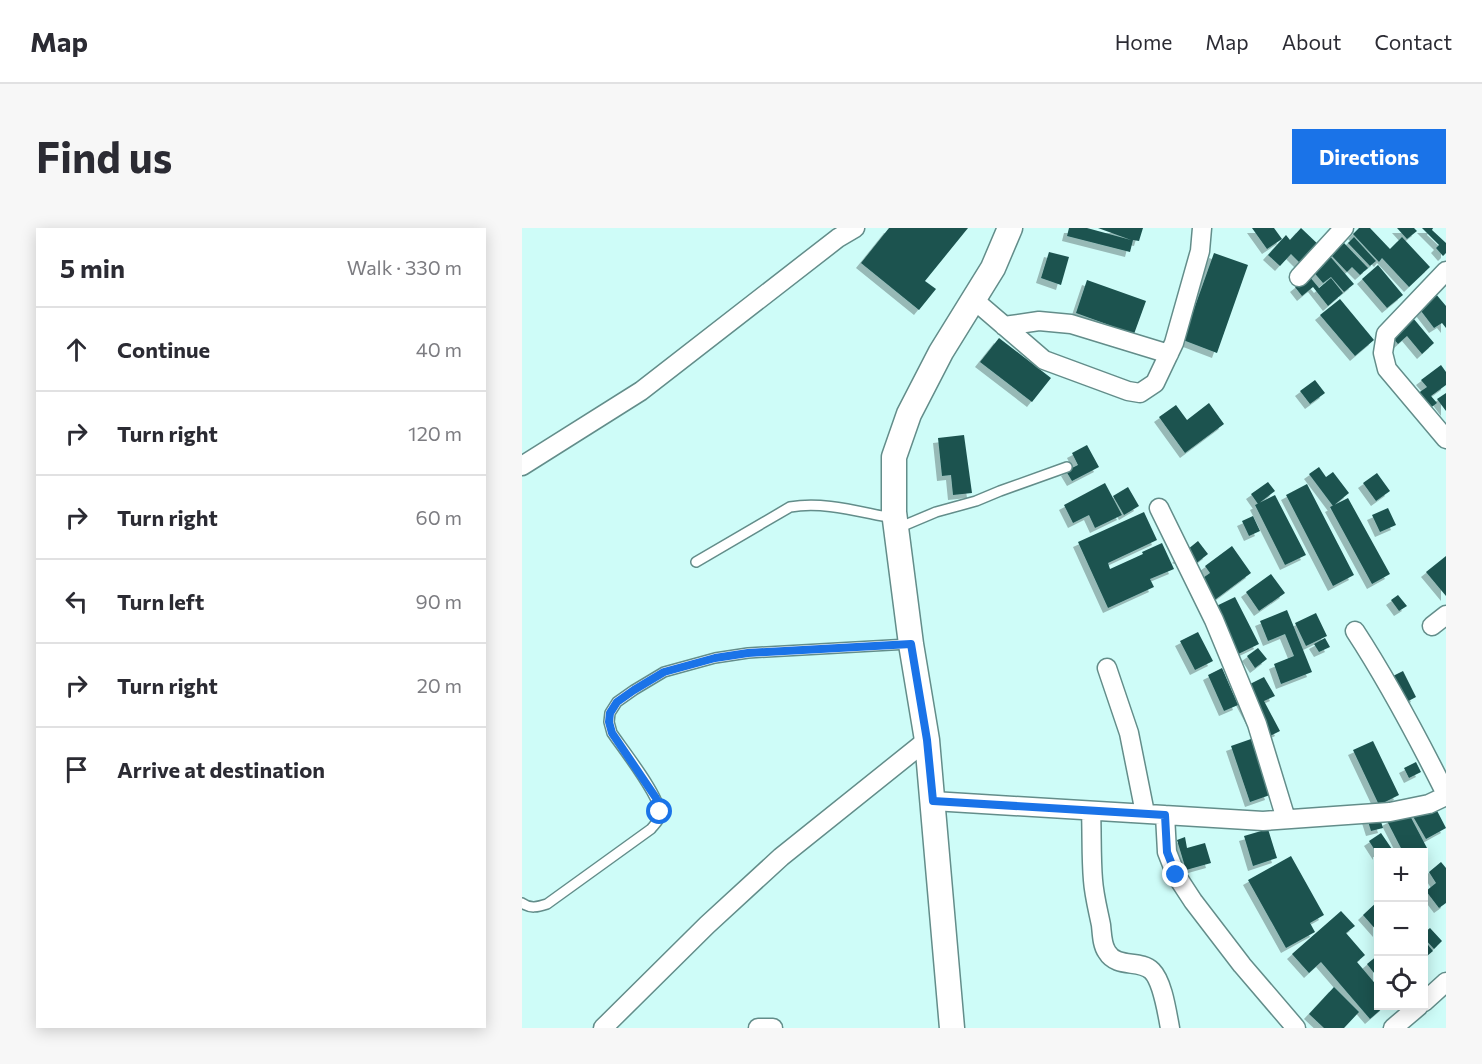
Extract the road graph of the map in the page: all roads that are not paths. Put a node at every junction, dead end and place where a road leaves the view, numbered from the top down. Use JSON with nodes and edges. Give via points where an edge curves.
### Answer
{"nodes":[{"id":1,"x":855,"y":228,"type":"edge"},
{"id":2,"x":1010,"y":228,"type":"edge"},
{"id":3,"x":1202,"y":228,"type":"edge"},
{"id":4,"x":1344,"y":228,"type":"edge"},
{"id":5,"x":828,"y":235,"type":"edge"},
{"id":6,"x":1446,"y":271,"type":"edge"},
{"id":7,"x":1299,"y":277,"type":"dead end"},
{"id":8,"x":973,"y":299,"type":"junction"},
{"id":9,"x":1004,"y":326,"type":"junction"},
{"id":10,"x":1168,"y":354,"type":"junction"},
{"id":11,"x":1446,"y":439,"type":"edge"},
{"id":12,"x":522,"y":466,"type":"edge"},
{"id":13,"x":1067,"y":467,"type":"dead end"},
{"id":14,"x":1159,"y":508,"type":"dead end"},
{"id":15,"x":895,"y":523,"type":"junction"},
{"id":16,"x":696,"y":562,"type":"dead end"},
{"id":17,"x":1355,"y":631,"type":"dead end"},
{"id":18,"x":911,"y":644,"type":"junction"},
{"id":19,"x":1107,"y":668,"type":"dead end"},
{"id":20,"x":927,"y":740,"type":"junction"},
{"id":21,"x":1446,"y":795,"type":"edge"},
{"id":22,"x":933,"y":801,"type":"junction"},
{"id":23,"x":1092,"y":811,"type":"junction"},
{"id":24,"x":1145,"y":813,"type":"junction"},
{"id":25,"x":1165,"y":815,"type":"junction"},
{"id":26,"x":1286,"y":819,"type":"junction"},
{"id":27,"x":522,"y":903,"type":"edge"},
{"id":28,"x":1446,"y":982,"type":"edge"},
{"id":29,"x":1428,"y":998,"type":"edge"},
{"id":30,"x":1413,"y":1010,"type":"edge"},
{"id":31,"x":603,"y":1028,"type":"edge"},
{"id":32,"x":758,"y":1028,"type":"edge"},
{"id":33,"x":772,"y":1028,"type":"edge"},
{"id":34,"x":952,"y":1028,"type":"edge"},
{"id":35,"x":1170,"y":1028,"type":"edge"},
{"id":36,"x":1296,"y":1028,"type":"edge"},
{"id":37,"x":1393,"y":1028,"type":"edge"}],
"edges":[{"from":1,"to":5,"type":"street"},
{"from":2,"to":8,"type":"street","via":[[993,268]]},
{"from":3,"to":10,"type":"street","via":[[1200,251]]},
{"from":4,"to":7,"type":"street"},
{"from":5,"to":12,"type":"street","via":[[641,391]]},
{"from":6,"to":11,"type":"street","via":[[1386,334],[1383,353],[1387,369]]},
{"from":8,"to":9,"type":"street"},
{"from":8,"to":15,"type":"street","via":[[909,414],[894,457]]},
{"from":9,"to":10,"type":"street","via":[[1039,321],[1071,324]]},
{"from":9,"to":10,"type":"street","via":[[1044,360],[1128,391],[1140,393],[1155,383]]},
{"from":13,"to":15,"type":"lane","via":[[976,501]]},
{"from":14,"to":26,"type":"street","via":[[1214,620],[1257,724]]},
{"from":15,"to":16,"type":"lane","via":[[804,504],[790,507]]},
{"from":15,"to":18,"type":"street"},
{"from":17,"to":21,"type":"street","via":[[1412,725]]},
{"from":18,"to":20,"type":"street"},
{"from":18,"to":27,"type":"lane","via":[[715,658],[664,672],[634,690],[617,702],[609,722],[612,733],[656,798],[658,820],[547,904],[538,907]]},
{"from":19,"to":24,"type":"street","via":[[1129,733]]},
{"from":20,"to":22,"type":"street"},
{"from":20,"to":31,"type":"street","via":[[781,857]]},
{"from":21,"to":26,"type":"street","via":[[1429,804],[1390,812]]},
{"from":22,"to":23,"type":"street"},
{"from":22,"to":34,"type":"street"},
{"from":23,"to":24,"type":"street"},
{"from":23,"to":35,"type":"street","via":[[1093,880],[1107,953],[1116,960],[1151,970],[1161,989]]},
{"from":24,"to":25,"type":"street"},
{"from":25,"to":26,"type":"street"},
{"from":25,"to":36,"type":"street","via":[[1167,852],[1176,875],[1242,965]]},
{"from":28,"to":29,"type":"street"},
{"from":30,"to":37,"type":"street"},
{"from":32,"to":33,"type":"street"}]}
